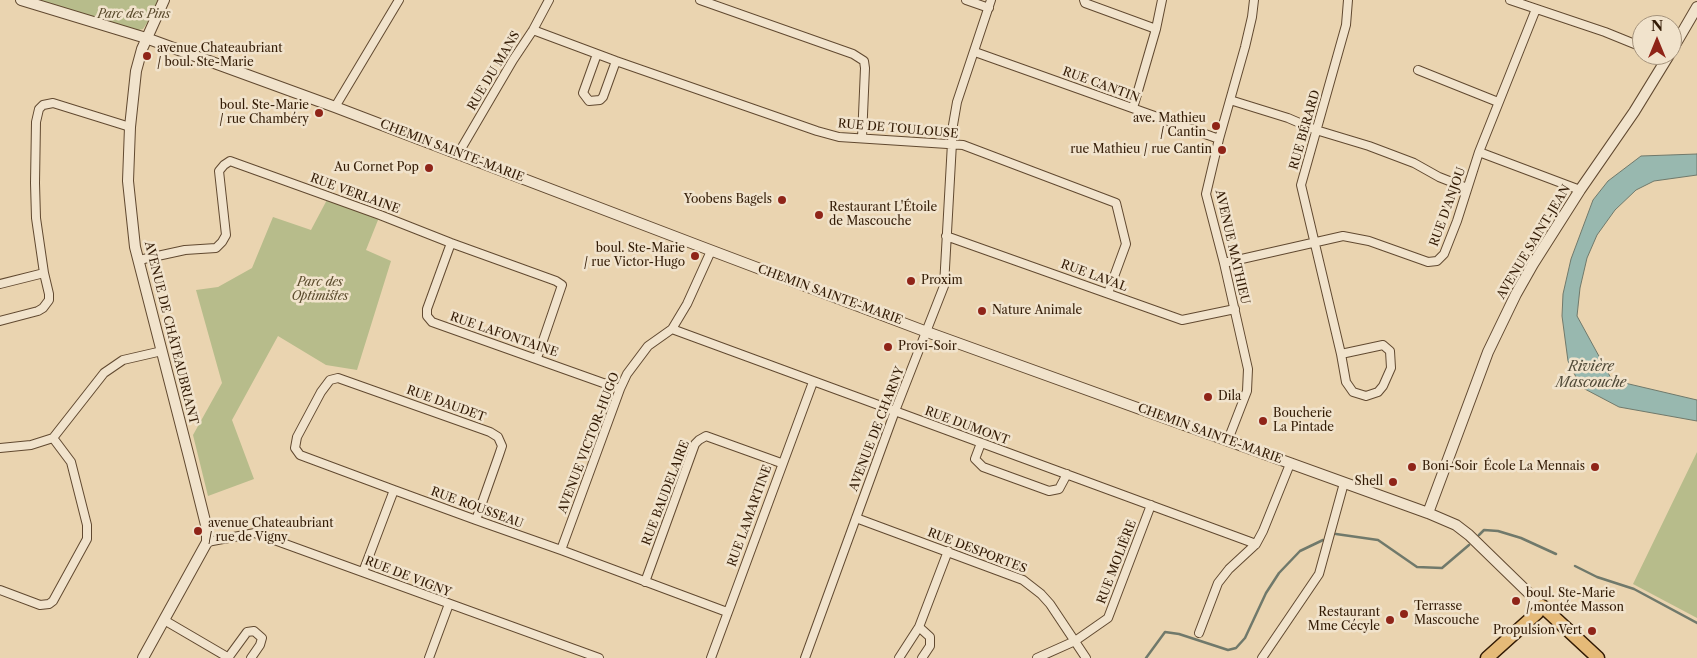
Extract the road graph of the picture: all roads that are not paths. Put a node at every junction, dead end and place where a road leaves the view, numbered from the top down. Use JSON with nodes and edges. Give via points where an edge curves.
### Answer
{"nodes":[{"id":1,"x":21,"y":0,"type":"edge"},
{"id":2,"x":164,"y":0,"type":"edge"},
{"id":3,"x":398,"y":0,"type":"edge"},
{"id":4,"x":549,"y":0,"type":"edge"},
{"id":5,"x":700,"y":0,"type":"edge"},
{"id":6,"x":966,"y":0,"type":"edge"},
{"id":7,"x":992,"y":0,"type":"edge"},
{"id":8,"x":1084,"y":0,"type":"edge"},
{"id":9,"x":1162,"y":0,"type":"edge"},
{"id":10,"x":1254,"y":0,"type":"edge"},
{"id":11,"x":1348,"y":0,"type":"edge"},
{"id":12,"x":1510,"y":0,"type":"edge"},
{"id":13,"x":1697,"y":7,"type":"edge"},
{"id":14,"x":988,"y":8,"type":"junction"},
{"id":15,"x":1536,"y":9,"type":"junction"},
{"id":16,"x":1156,"y":29,"type":"junction"},
{"id":17,"x":533,"y":30,"type":"junction"},
{"id":18,"x":1682,"y":31,"type":"edge"},
{"id":19,"x":146,"y":38,"type":"junction"},
{"id":20,"x":1632,"y":43,"type":"edge"},
{"id":21,"x":975,"y":52,"type":"junction"},
{"id":22,"x":597,"y":54,"type":"junction"},
{"id":23,"x":616,"y":61,"type":"junction"},
{"id":24,"x":1662,"y":65,"type":"edge"},
{"id":25,"x":1418,"y":70,"type":"dead end"},
{"id":26,"x":1230,"y":100,"type":"junction"},
{"id":27,"x":1498,"y":102,"type":"junction"},
{"id":28,"x":335,"y":106,"type":"junction"},
{"id":29,"x":1133,"y":108,"type":"junction"},
{"id":30,"x":130,"y":127,"type":"junction"},
{"id":31,"x":1316,"y":130,"type":"junction"},
{"id":32,"x":862,"y":138,"type":"junction"},
{"id":33,"x":1219,"y":139,"type":"junction"},
{"id":34,"x":953,"y":144,"type":"junction"},
{"id":35,"x":1479,"y":152,"type":"junction"},
{"id":36,"x":458,"y":154,"type":"junction"},
{"id":37,"x":1467,"y":188,"type":"junction"},
{"id":38,"x":1580,"y":190,"type":"junction"},
{"id":39,"x":946,"y":236,"type":"junction"},
{"id":40,"x":1313,"y":242,"type":"junction"},
{"id":41,"x":450,"y":243,"type":"junction"},
{"id":42,"x":711,"y":251,"type":"junction"},
{"id":43,"x":139,"y":260,"type":"junction"},
{"id":44,"x":1224,"y":264,"type":"junction"},
{"id":45,"x":44,"y":273,"type":"junction"},
{"id":46,"x":0,"y":284,"type":"edge"},
{"id":47,"x":1108,"y":293,"type":"junction"},
{"id":48,"x":1235,"y":309,"type":"junction"},
{"id":49,"x":0,"y":321,"type":"edge"},
{"id":50,"x":672,"y":329,"type":"junction"},
{"id":51,"x":927,"y":332,"type":"junction"},
{"id":52,"x":162,"y":351,"type":"junction"},
{"id":53,"x":1341,"y":354,"type":"junction"},
{"id":54,"x":537,"y":358,"type":"junction"},
{"id":55,"x":330,"y":380,"type":"joint"},
{"id":56,"x":813,"y":382,"type":"junction"},
{"id":57,"x":620,"y":389,"type":"junction"},
{"id":58,"x":895,"y":411,"type":"junction"},
{"id":59,"x":53,"y":438,"type":"junction"},
{"id":60,"x":1228,"y":440,"type":"junction"},
{"id":61,"x":981,"y":443,"type":"junction"},
{"id":62,"x":0,"y":448,"type":"edge"},
{"id":63,"x":781,"y":464,"type":"junction"},
{"id":64,"x":1290,"y":464,"type":"junction"},
{"id":65,"x":1067,"y":474,"type":"junction"},
{"id":66,"x":1344,"y":483,"type":"junction"},
{"id":67,"x":394,"y":490,"type":"junction"},
{"id":68,"x":1151,"y":505,"type":"junction"},
{"id":69,"x":1428,"y":513,"type":"junction"},
{"id":70,"x":856,"y":518,"type":"junction"},
{"id":71,"x":476,"y":520,"type":"junction"},
{"id":72,"x":208,"y":542,"type":"junction"},
{"id":73,"x":1256,"y":544,"type":"junction"},
{"id":74,"x":561,"y":550,"type":"junction"},
{"id":75,"x":948,"y":552,"type":"junction"},
{"id":76,"x":364,"y":572,"type":"junction"},
{"id":77,"x":645,"y":582,"type":"junction"},
{"id":78,"x":0,"y":590,"type":"edge"},
{"id":79,"x":449,"y":604,"type":"junction"},
{"id":80,"x":1542,"y":606,"type":"junction"},
{"id":81,"x":727,"y":612,"type":"junction"},
{"id":82,"x":164,"y":620,"type":"junction"},
{"id":83,"x":919,"y":627,"type":"junction"},
{"id":84,"x":1199,"y":633,"type":"dead end"},
{"id":85,"x":1075,"y":641,"type":"junction"},
{"id":86,"x":227,"y":657,"type":"edge"},
{"id":87,"x":142,"y":658,"type":"edge"},
{"id":88,"x":251,"y":658,"type":"edge"},
{"id":89,"x":429,"y":658,"type":"edge"},
{"id":90,"x":599,"y":658,"type":"edge"},
{"id":91,"x":711,"y":658,"type":"edge"},
{"id":92,"x":805,"y":658,"type":"edge"},
{"id":93,"x":899,"y":658,"type":"edge"},
{"id":94,"x":922,"y":658,"type":"edge"},
{"id":95,"x":1037,"y":658,"type":"edge"},
{"id":96,"x":1086,"y":658,"type":"edge"},
{"id":97,"x":1262,"y":658,"type":"edge"},
{"id":98,"x":1487,"y":658,"type":"edge"},
{"id":99,"x":1598,"y":658,"type":"edge"}],
"edges":[{"from":1,"to":19,"type":"street","name":"CHEMIN SAINTE-MARIE"},
{"from":2,"to":19,"type":"street","name":"AVENUE DE CHÂTEAUBRIANT"},
{"from":3,"to":28,"type":"street"},
{"from":4,"to":17,"type":"street","name":"RUE DU MANS"},
{"from":5,"to":32,"type":"street","via":[[853,54],[864,61]]},
{"from":6,"to":14,"type":"street"},
{"from":7,"to":14,"type":"street","name":"AVENUE DE CHARNY"},
{"from":8,"to":16,"type":"street"},
{"from":9,"to":16,"type":"street"},
{"from":10,"to":26,"type":"street","name":"AVENUE MATHIEU"},
{"from":11,"to":31,"type":"street","name":"RUE BÉRARD","via":[[1346,25]]},
{"from":12,"to":15,"type":"street"},
{"from":13,"to":18,"type":"street","name":"AVENUE SAINT-JEAN"},
{"from":14,"to":21,"type":"street","name":"AVENUE DE CHARNY"},
{"from":15,"to":20,"type":"street"},
{"from":15,"to":27,"type":"street","name":"RUE D'ANJOU"},
{"from":16,"to":29,"type":"street"},
{"from":17,"to":22,"type":"street","name":"RUE DE TOULOUSE"},
{"from":17,"to":36,"type":"street","name":"RUE DU MANS"},
{"from":19,"to":28,"type":"street","name":"CHEMIN SAINTE-MARIE"},
{"from":19,"to":30,"type":"street","name":"AVENUE DE CHÂTEAUBRIANT","via":[[136,71]]},
{"from":21,"to":29,"type":"street","name":"RUE CANTIN"},
{"from":21,"to":34,"type":"street","name":"AVENUE DE CHARNY","via":[[957,102]]},
{"from":22,"to":23,"type":"street","name":"RUE DE TOULOUSE"},
{"from":22,"to":23,"type":"street","via":[[583,93],[589,101],[603,97]]},
{"from":23,"to":32,"type":"street","name":"RUE DE TOULOUSE","via":[[817,131],[839,137]]},
{"from":24,"to":38,"type":"street","name":"AVENUE SAINT-JEAN","via":[[1634,112]]},
{"from":25,"to":27,"type":"street"},
{"from":26,"to":31,"type":"street"},
{"from":26,"to":33,"type":"street","name":"AVENUE MATHIEU"},
{"from":27,"to":35,"type":"street","name":"RUE D'ANJOU"},
{"from":28,"to":36,"type":"street","name":"CHEMIN SAINTE-MARIE"},
{"from":29,"to":33,"type":"street","name":"RUE CANTIN"},
{"from":30,"to":43,"type":"street","name":"AVENUE DE CHÂTEAUBRIANT","via":[[128,181]]},
{"from":30,"to":45,"type":"street","via":[[53,103],[39,109],[35,192]]},
{"from":31,"to":37,"type":"street","via":[[1414,163]]},
{"from":31,"to":40,"type":"street","name":"RUE BÉRARD","via":[[1301,185]]},
{"from":32,"to":34,"type":"street","name":"RUE DE TOULOUSE"},
{"from":33,"to":44,"type":"street","name":"AVENUE MATHIEU","via":[[1206,194]]},
{"from":34,"to":39,"type":"street","name":"AVENUE DE CHARNY"},
{"from":34,"to":47,"type":"street","name":"RUE DE TOULOUSE","via":[[1116,203],[1126,244]]},
{"from":35,"to":37,"type":"street","name":"RUE D'ANJOU"},
{"from":35,"to":38,"type":"street"},
{"from":36,"to":42,"type":"street","name":"CHEMIN SAINTE-MARIE"},
{"from":37,"to":40,"type":"street","name":"RUE D'ANJOU","via":[[1444,254],[1437,261],[1428,262],[1368,241],[1343,236]]},
{"from":38,"to":69,"type":"street","name":"AVENUE SAINT-JEAN","via":[[1500,324]]},
{"from":39,"to":47,"type":"street","name":"RUE LAVAL"},
{"from":39,"to":51,"type":"street","name":"AVENUE DE CHARNY","via":[[944,286]]},
{"from":40,"to":44,"type":"street","name":"RUE D'ANJOU"},
{"from":40,"to":53,"type":"street","name":"RUE BÉRARD"},
{"from":41,"to":43,"type":"street","name":"RUE VERLAINE","via":[[230,161],[219,171],[226,235],[222,242],[216,248],[185,250]]},
{"from":41,"to":54,"type":"street","name":"RUE LAFONTAINE","via":[[427,316],[432,322]]},
{"from":41,"to":54,"type":"street","name":"RUE VERLAINE","via":[[562,285]]},
{"from":42,"to":50,"type":"street","name":"AVENUE VICTOR-HUGO"},
{"from":42,"to":51,"type":"street","name":"CHEMIN SAINTE-MARIE"},
{"from":43,"to":52,"type":"street","name":"AVENUE DE CHÂTEAUBRIANT"},
{"from":44,"to":48,"type":"street","name":"AVENUE MATHIEU"},
{"from":45,"to":46,"type":"street"},
{"from":45,"to":49,"type":"street","via":[[49,300],[43,308]]},
{"from":47,"to":48,"type":"street","name":"RUE LAVAL","via":[[1182,320]]},
{"from":48,"to":60,"type":"street","name":"AVENUE MATHIEU","via":[[1248,369],[1247,391]]},
{"from":50,"to":56,"type":"street","name":"RUE DUMONT"},
{"from":50,"to":57,"type":"street","name":"AVENUE VICTOR-HUGO","via":[[648,346]]},
{"from":51,"to":58,"type":"street","name":"AVENUE DE CHARNY"},
{"from":51,"to":60,"type":"street","name":"CHEMIN SAINTE-MARIE"},
{"from":52,"to":59,"type":"street","via":[[123,360],[104,373]]},
{"from":52,"to":72,"type":"street","name":"AVENUE DE CHÂTEAUBRIANT"},
{"from":53,"to":53,"type":"street","name":"RUE BÉRARD","via":[[1346,382],[1353,392],[1366,396],[1378,392],[1391,368],[1390,351],[1383,345]]},
{"from":54,"to":57,"type":"street","name":"RUE LAFONTAINE"},
{"from":55,"to":67,"type":"street","name":"RUE ROUSSEAU","via":[[297,437],[295,448],[300,455]]},
{"from":55,"to":71,"type":"street","name":"RUE DAUDET","via":[[338,378],[498,437],[502,446]]},
{"from":56,"to":58,"type":"street","name":"RUE DUMONT"},
{"from":56,"to":63,"type":"street","name":"RUE LAMARTINE"},
{"from":57,"to":74,"type":"street","name":"AVENUE VICTOR-HUGO"},
{"from":58,"to":61,"type":"street","name":"RUE DUMONT"},
{"from":58,"to":70,"type":"street","name":"AVENUE DE CHARNY"},
{"from":59,"to":62,"type":"street","via":[[31,445]]},
{"from":59,"to":78,"type":"street","via":[[71,462],[87,525],[87,539],[54,601],[49,604],[40,605]]},
{"from":60,"to":64,"type":"street","name":"CHEMIN SAINTE-MARIE"},
{"from":61,"to":65,"type":"street","name":"RUE DUMONT"},
{"from":61,"to":65,"type":"street","via":[[975,459],[983,467],[1049,491],[1059,489]]},
{"from":63,"to":77,"type":"street","name":"RUE BAUDELAIRE","via":[[706,436],[699,440]]},
{"from":63,"to":81,"type":"street","name":"RUE LAMARTINE"},
{"from":64,"to":66,"type":"street","name":"CHEMIN SAINTE-MARIE"},
{"from":64,"to":73,"type":"street"},
{"from":65,"to":68,"type":"street","name":"RUE DUMONT"},
{"from":66,"to":69,"type":"street","name":"CHEMIN SAINTE-MARIE"},
{"from":66,"to":97,"type":"street","via":[[1319,574]]},
{"from":67,"to":71,"type":"street","name":"RUE ROUSSEAU"},
{"from":67,"to":76,"type":"street"},
{"from":68,"to":73,"type":"street","name":"RUE DUMONT"},
{"from":68,"to":85,"type":"street","name":"RUE MOLIÈRE","via":[[1108,618]]},
{"from":69,"to":80,"type":"street","name":"CHEMIN SAINTE-MARIE","via":[[1456,525],[1469,535]]},
{"from":70,"to":75,"type":"street","name":"RUE DESPORTES"},
{"from":70,"to":92,"type":"street","name":"AVENUE DE CHARNY"},
{"from":71,"to":74,"type":"street","name":"RUE ROUSSEAU"},
{"from":72,"to":76,"type":"street","name":"RUE DE VIGNY","via":[[255,533]]},
{"from":72,"to":82,"type":"street"},
{"from":73,"to":84,"type":"street","via":[[1218,583]]},
{"from":74,"to":77,"type":"street","name":"RUE ROUSSEAU"},
{"from":75,"to":83,"type":"street"},
{"from":75,"to":85,"type":"street","name":"RUE DESPORTES","via":[[1032,586],[1050,604]]},
{"from":76,"to":79,"type":"street","name":"RUE DE VIGNY"},
{"from":77,"to":81,"type":"street","name":"RUE ROUSSEAU"},
{"from":79,"to":89,"type":"street"},
{"from":79,"to":90,"type":"street","name":"RUE DE VIGNY"},
{"from":80,"to":98,"type":"main road"},
{"from":80,"to":99,"type":"main road","name":"CHEMIN SAINTE-MARIE"},
{"from":81,"to":91,"type":"street","name":"RUE LAMARTINE"},
{"from":82,"to":86,"type":"street"},
{"from":82,"to":87,"type":"street"},
{"from":83,"to":93,"type":"street"},
{"from":83,"to":94,"type":"street","via":[[930,637],[930,646]]},
{"from":85,"to":95,"type":"street"},
{"from":85,"to":96,"type":"street","name":"RUE DESPORTES"},
{"from":86,"to":88,"type":"street","via":[[247,632],[254,632],[262,638]]}]}
